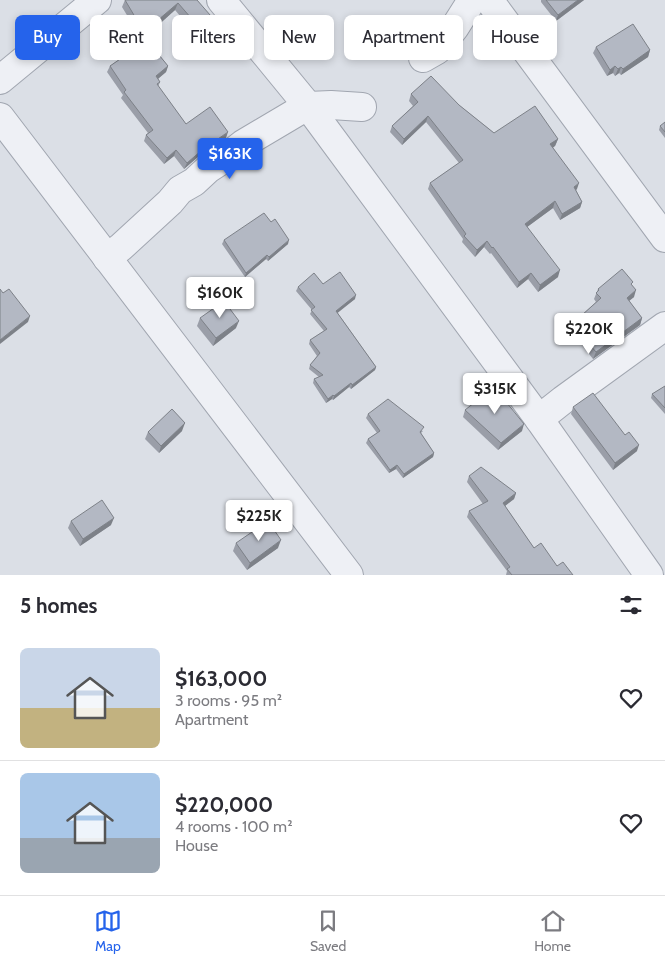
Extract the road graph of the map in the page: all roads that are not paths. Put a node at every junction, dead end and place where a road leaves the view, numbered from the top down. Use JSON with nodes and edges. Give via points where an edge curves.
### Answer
{"nodes":[{"id":1,"x":97,"y":0,"type":"edge"},
{"id":2,"x":222,"y":0,"type":"edge"},
{"id":3,"x":472,"y":0,"type":"edge"},
{"id":4,"x":489,"y":0,"type":"edge"},
{"id":5,"x":463,"y":15,"type":"edge"},
{"id":6,"x":0,"y":80,"type":"edge"},
{"id":7,"x":308,"y":106,"type":"junction"},
{"id":8,"x":362,"y":107,"type":"dead end"},
{"id":9,"x":0,"y":117,"type":"edge"},
{"id":10,"x":665,"y":238,"type":"edge"},
{"id":11,"x":107,"y":258,"type":"junction"},
{"id":12,"x":665,"y":326,"type":"edge"},
{"id":13,"x":539,"y":419,"type":"junction"},
{"id":14,"x":350,"y":575,"type":"edge"},
{"id":15,"x":649,"y":575,"type":"edge"}],
"edges":[{"from":1,"to":6,"type":"street"},
{"from":2,"to":7,"type":"street"},
{"from":3,"to":5,"type":"street"},
{"from":4,"to":10,"type":"street"},
{"from":7,"to":8,"type":"street"},
{"from":7,"to":11,"type":"street","via":[[243,144],[180,190]]},
{"from":7,"to":13,"type":"street"},
{"from":9,"to":11,"type":"street"},
{"from":11,"to":14,"type":"street"},
{"from":12,"to":13,"type":"street"},
{"from":13,"to":15,"type":"street"}]}
